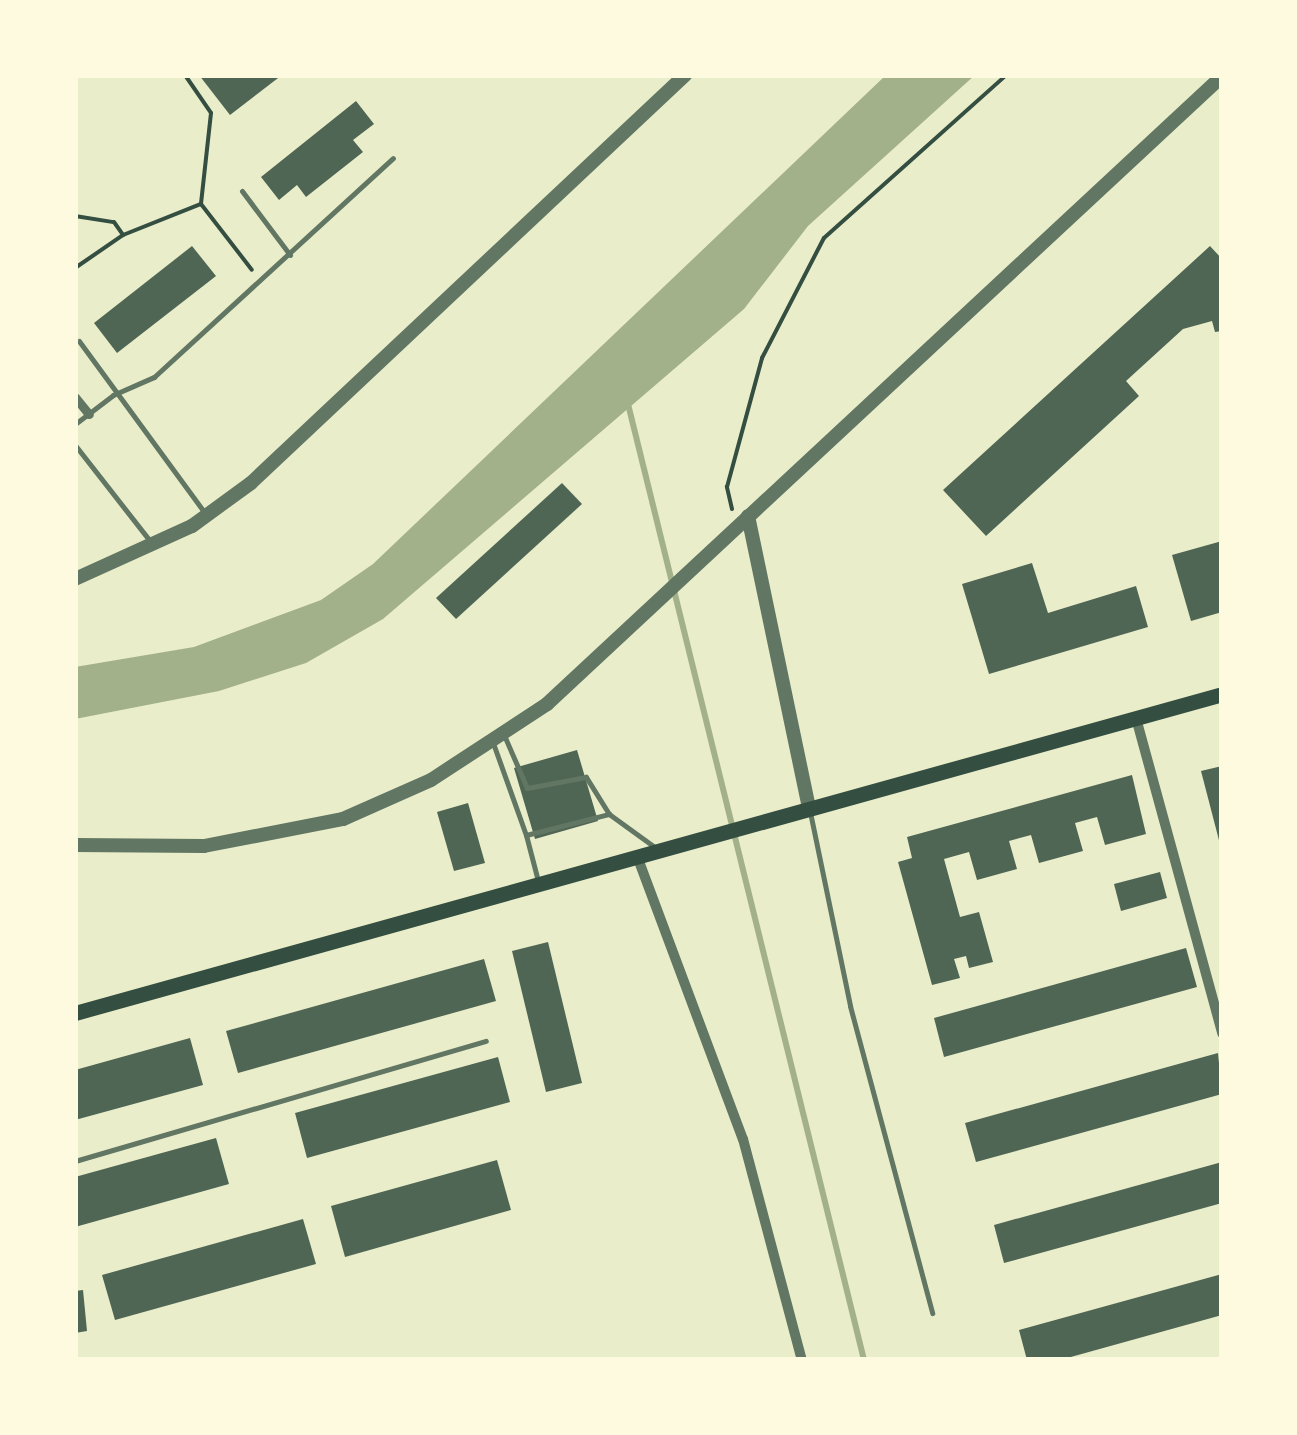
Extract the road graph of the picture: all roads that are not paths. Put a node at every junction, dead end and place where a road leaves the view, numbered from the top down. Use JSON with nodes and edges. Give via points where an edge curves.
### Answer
{"nodes":[{"id":1,"x":685,"y":75,"type":"edge"},
{"id":2,"x":1222,"y":76,"type":"edge"},
{"id":3,"x":394,"y":158,"type":"dead end"},
{"id":4,"x":242,"y":191,"type":"dead end"},
{"id":5,"x":290,"y":255,"type":"junction"},
{"id":6,"x":79,"y":341,"type":"dead end"},
{"id":7,"x":114,"y":394,"type":"junction"},
{"id":8,"x":75,"y":397,"type":"edge"},
{"id":9,"x":88,"y":414,"type":"junction"},
{"id":10,"x":75,"y":424,"type":"edge"},
{"id":11,"x":75,"y":445,"type":"edge"},
{"id":12,"x":206,"y":515,"type":"junction"},
{"id":13,"x":748,"y":516,"type":"junction"},
{"id":14,"x":154,"y":546,"type":"junction"},
{"id":15,"x":75,"y":579,"type":"edge"},
{"id":16,"x":1222,"y":694,"type":"edge"},
{"id":17,"x":1136,"y":718,"type":"junction"},
{"id":18,"x":497,"y":736,"type":"junction"},
{"id":19,"x":809,"y":809,"type":"junction"},
{"id":20,"x":608,"y":814,"type":"junction"},
{"id":21,"x":526,"y":835,"type":"junction"},
{"id":22,"x":75,"y":844,"type":"edge"},
{"id":23,"x":658,"y":850,"type":"junction"},
{"id":24,"x":636,"y":856,"type":"junction"},
{"id":25,"x":538,"y":884,"type":"junction"},
{"id":26,"x":75,"y":1012,"type":"edge"},
{"id":27,"x":1222,"y":1033,"type":"edge"},
{"id":28,"x":486,"y":1041,"type":"dead end"},
{"id":29,"x":75,"y":1161,"type":"edge"},
{"id":30,"x":932,"y":1313,"type":"dead end"},
{"id":31,"x":802,"y":1360,"type":"edge"}],
"edges":[{"from":1,"to":12,"type":"street","via":[[251,483]]},
{"from":2,"to":13,"type":"street"},
{"from":3,"to":5,"type":"lane"},
{"from":4,"to":5,"type":"lane"},
{"from":5,"to":7,"type":"lane","via":[[154,377]]},
{"from":6,"to":7,"type":"lane","via":[[106,372]]},
{"from":7,"to":9,"type":"lane"},
{"from":7,"to":12,"type":"lane"},
{"from":8,"to":9,"type":"street"},
{"from":9,"to":10,"type":"lane"},
{"from":11,"to":14,"type":"lane"},
{"from":12,"to":14,"type":"street"},
{"from":13,"to":18,"type":"street","via":[[547,704]]},
{"from":13,"to":19,"type":"street"},
{"from":14,"to":15,"type":"street"},
{"from":16,"to":17,"type":"main road"},
{"from":17,"to":19,"type":"main road"},
{"from":17,"to":27,"type":"street"},
{"from":18,"to":20,"type":"lane","via":[[527,788],[586,777]]},
{"from":18,"to":21,"type":"lane"},
{"from":18,"to":22,"type":"street","via":[[431,780],[343,819],[204,846]]},
{"from":19,"to":23,"type":"main road"},
{"from":19,"to":30,"type":"lane","via":[[850,1006]]},
{"from":20,"to":21,"type":"lane"},
{"from":20,"to":23,"type":"lane"},
{"from":21,"to":25,"type":"lane"},
{"from":23,"to":24,"type":"main road"},
{"from":24,"to":25,"type":"main road"},
{"from":24,"to":31,"type":"street","via":[[743,1138]]},
{"from":25,"to":26,"type":"main road"},
{"from":28,"to":29,"type":"lane"}]}
